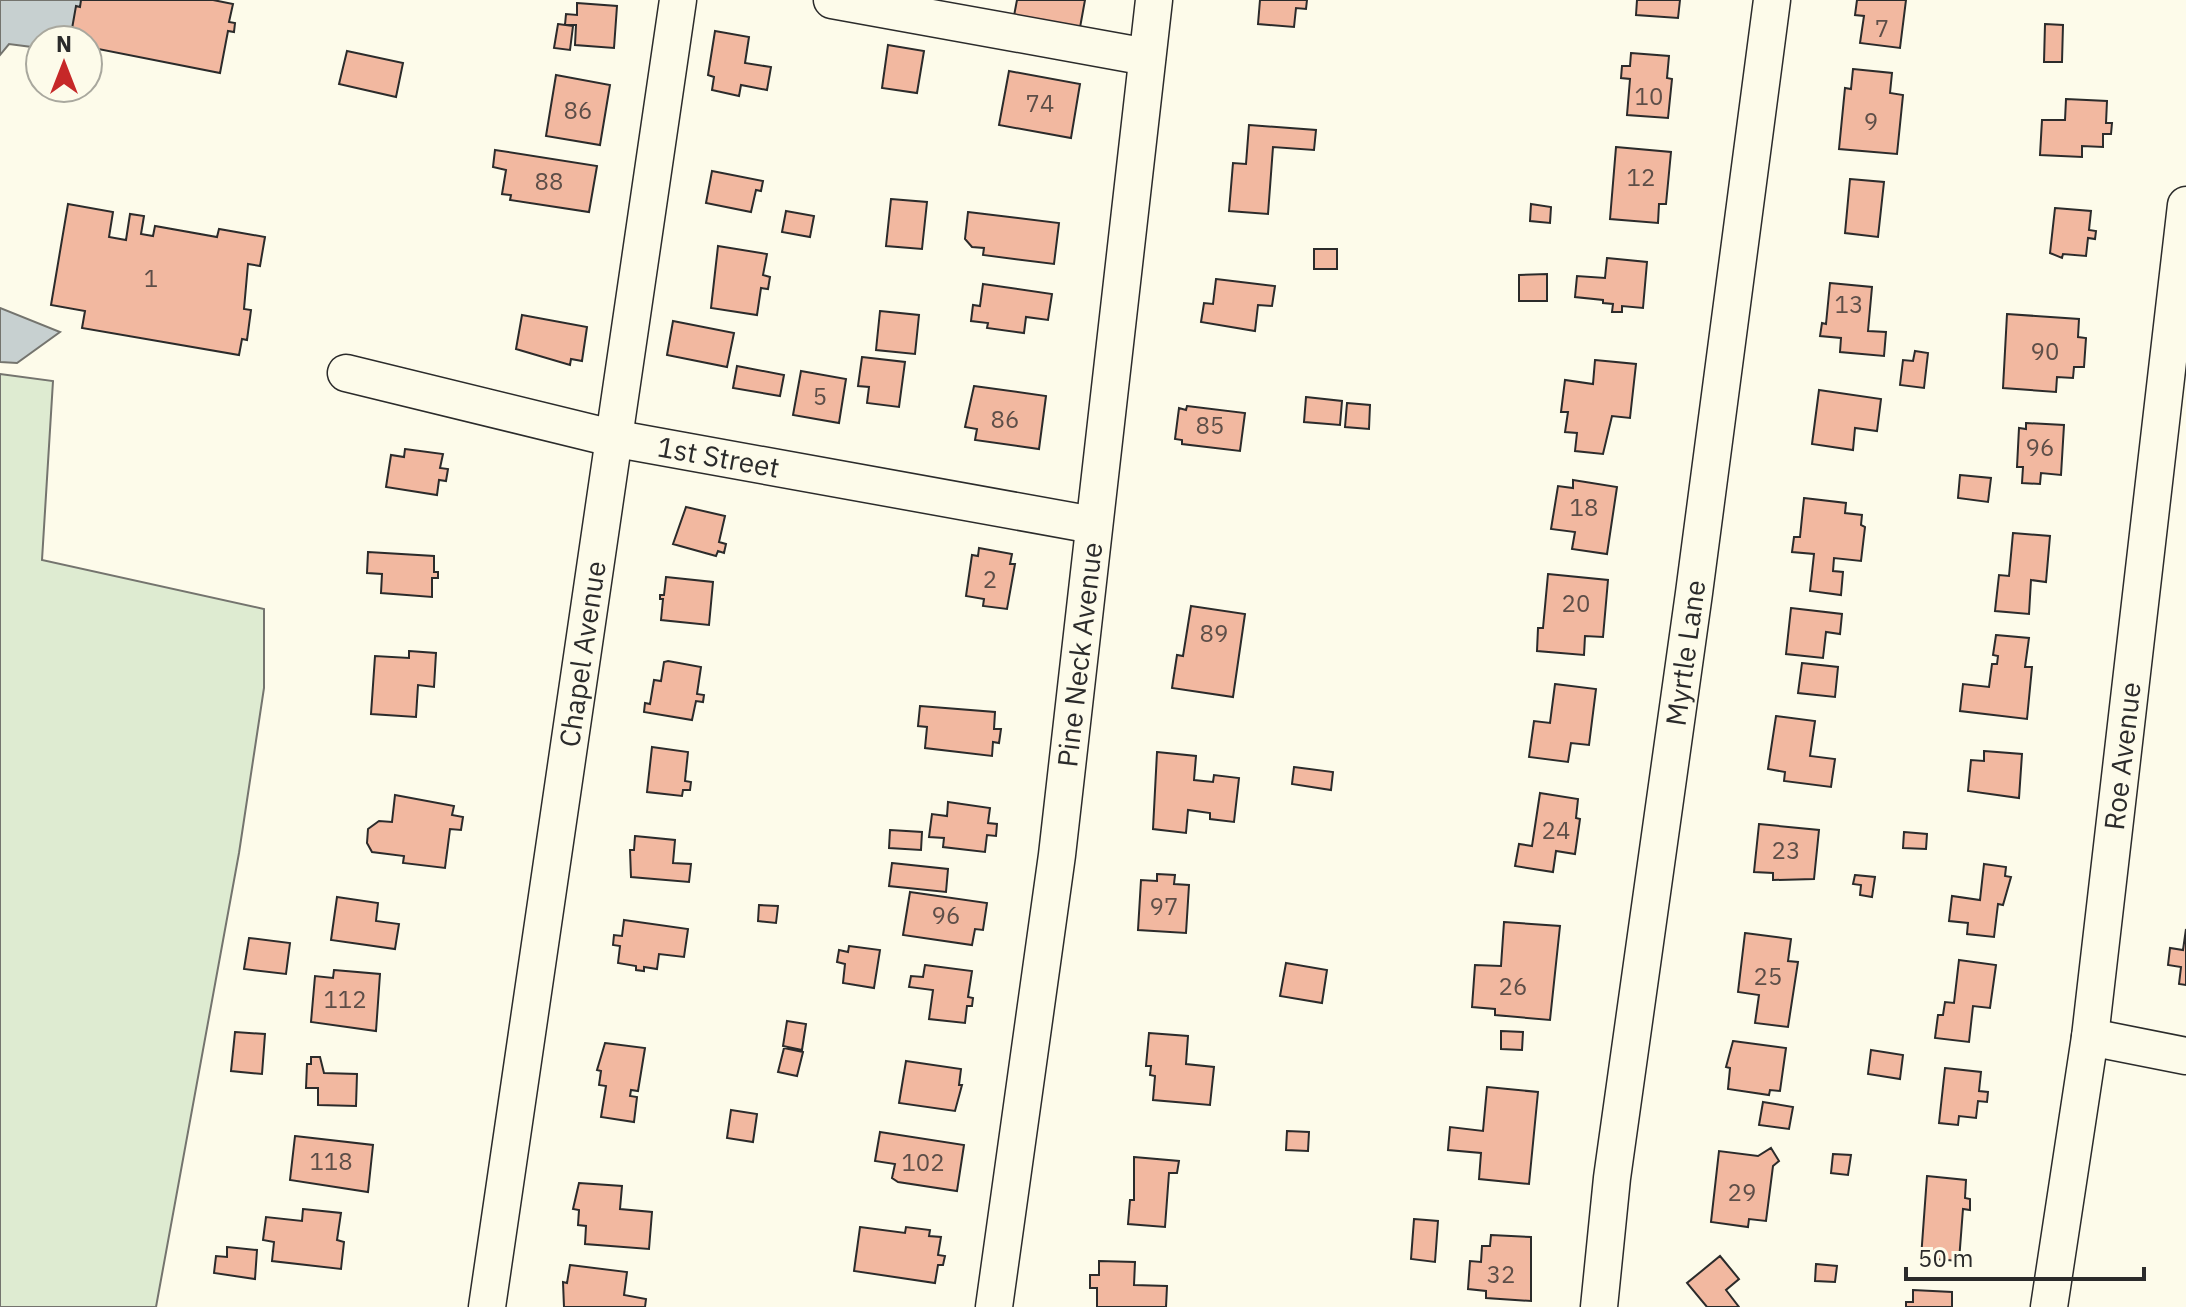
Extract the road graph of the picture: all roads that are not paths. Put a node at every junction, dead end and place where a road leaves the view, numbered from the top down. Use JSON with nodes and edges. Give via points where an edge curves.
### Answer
{"nodes":[{"id":1,"x":678,"y":0,"type":"edge"},
{"id":2,"x":832,"y":0,"type":"edge"},
{"id":3,"x":1154,"y":0,"type":"edge"},
{"id":4,"x":1772,"y":0,"type":"edge"},
{"id":5,"x":1147,"y":57,"type":"junction"},
{"id":6,"x":2186,"y":205,"type":"edge"},
{"id":7,"x":346,"y":373,"type":"dead end"},
{"id":8,"x":612,"y":438,"type":"junction"},
{"id":9,"x":1093,"y":525,"type":"junction"},
{"id":10,"x":2090,"y":1037,"type":"junction"},
{"id":11,"x":2186,"y":1056,"type":"edge"},
{"id":12,"x":487,"y":1307,"type":"edge"},
{"id":13,"x":994,"y":1307,"type":"edge"},
{"id":14,"x":1599,"y":1307,"type":"edge"},
{"id":15,"x":2049,"y":1307,"type":"edge"}],
"edges":[{"from":1,"to":8,"type":"street","name":"Chapel Avenue"},
{"from":2,"to":5,"type":"street"},
{"from":3,"to":5,"type":"street","name":"Pine Neck Avenue"},
{"from":4,"to":14,"type":"street","name":"Myrtle Lane","via":[[1612,1178]]},
{"from":5,"to":9,"type":"street","name":"Pine Neck Avenue"},
{"from":6,"to":10,"type":"street","name":"Roe Avenue"},
{"from":7,"to":8,"type":"street","name":"1st Street"},
{"from":8,"to":9,"type":"street","name":"1st Street"},
{"from":8,"to":12,"type":"street","name":"Chapel Avenue"},
{"from":9,"to":13,"type":"street","name":"Pine Neck Avenue","via":[[1057,855]]},
{"from":10,"to":11,"type":"street"},
{"from":10,"to":15,"type":"street","name":"Roe Avenue"}]}
